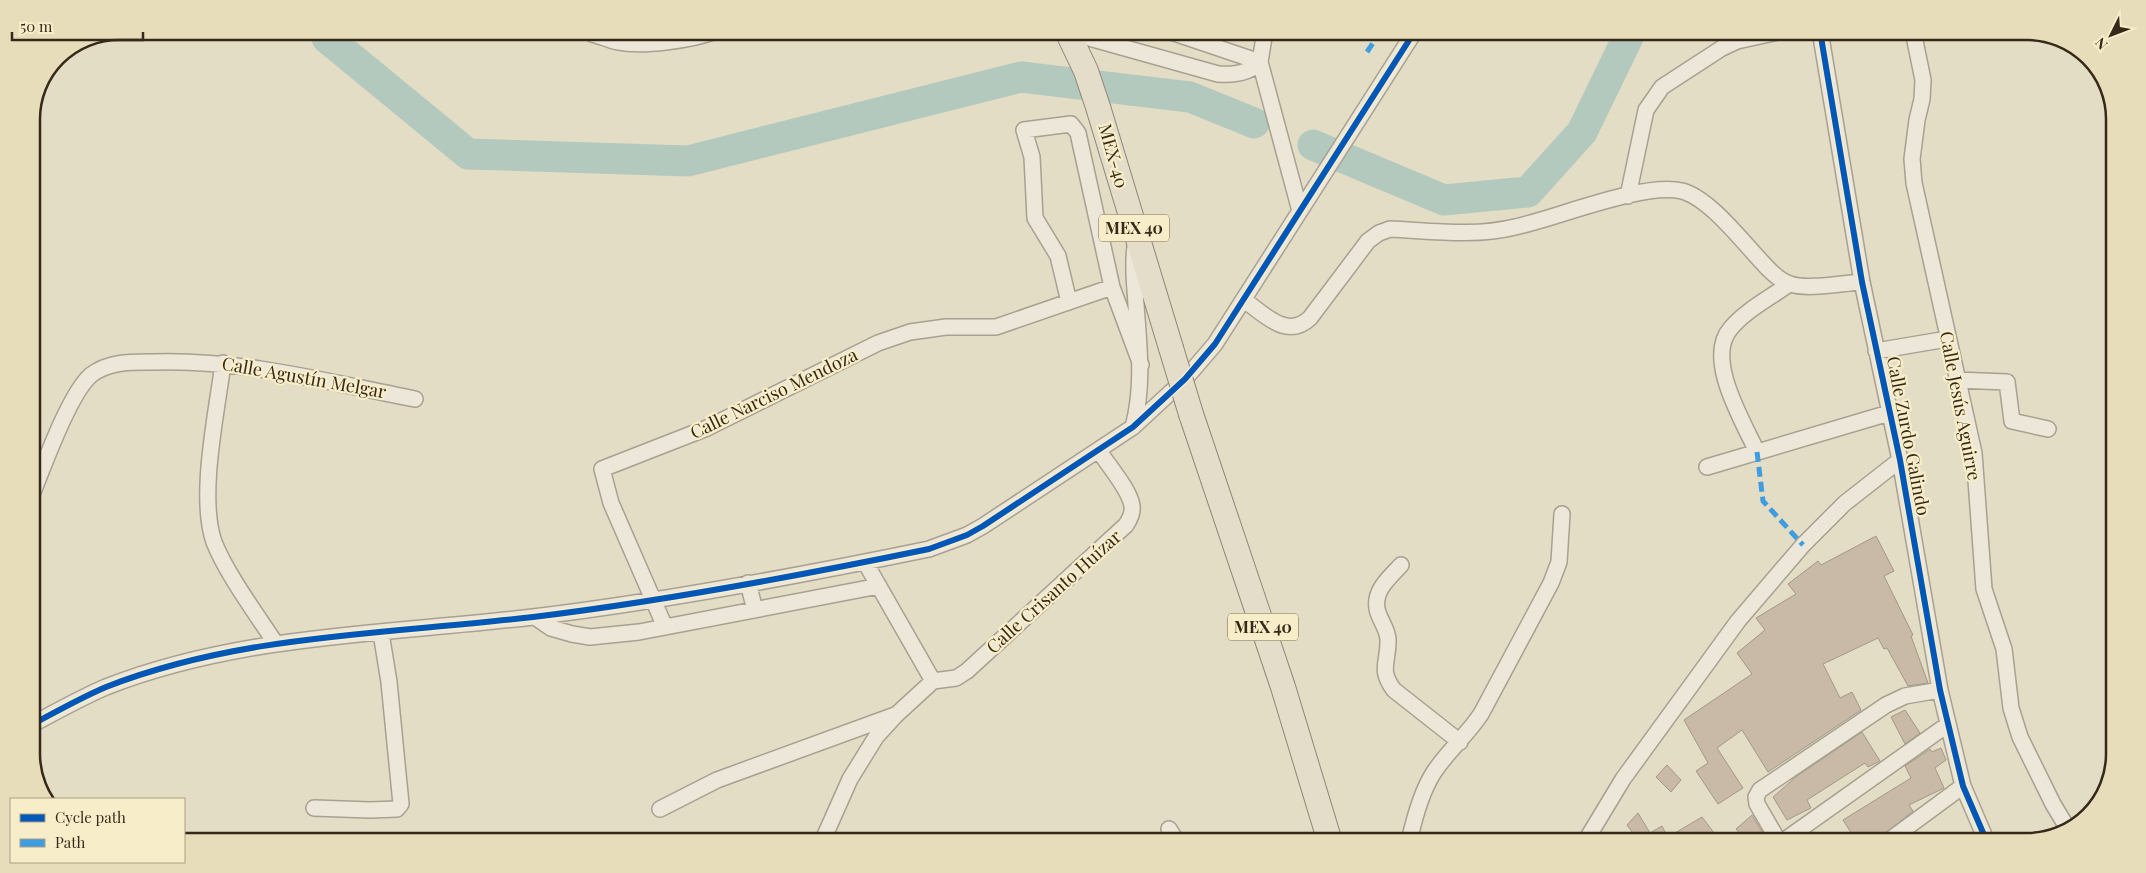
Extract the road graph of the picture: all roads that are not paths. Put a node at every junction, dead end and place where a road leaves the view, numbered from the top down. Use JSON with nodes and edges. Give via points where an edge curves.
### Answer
{"nodes":[{"id":1,"x":612,"y":40,"type":"edge"},
{"id":2,"x":666,"y":40,"type":"edge"},
{"id":3,"x":1071,"y":40,"type":"edge"},
{"id":4,"x":1097,"y":40,"type":"edge"},
{"id":5,"x":1195,"y":40,"type":"edge"},
{"id":6,"x":1264,"y":40,"type":"edge"},
{"id":7,"x":1409,"y":40,"type":"edge"},
{"id":8,"x":1742,"y":40,"type":"edge"},
{"id":9,"x":1822,"y":40,"type":"edge"},
{"id":10,"x":1915,"y":40,"type":"edge"},
{"id":11,"x":1260,"y":62,"type":"junction"},
{"id":12,"x":1628,"y":196,"type":"junction"},
{"id":13,"x":1300,"y":212,"type":"junction"},
{"id":14,"x":1137,"y":238,"type":"junction"},
{"id":15,"x":1862,"y":282,"type":"junction"},
{"id":16,"x":1789,"y":284,"type":"junction"},
{"id":17,"x":1112,"y":287,"type":"junction"},
{"id":18,"x":1244,"y":300,"type":"junction"},
{"id":19,"x":1069,"y":302,"type":"junction"},
{"id":20,"x":1947,"y":339,"type":"junction"},
{"id":21,"x":1876,"y":351,"type":"junction"},
{"id":22,"x":223,"y":363,"type":"junction"},
{"id":23,"x":1141,"y":365,"type":"junction"},
{"id":24,"x":1956,"y":380,"type":"junction"},
{"id":25,"x":415,"y":399,"type":"dead end"},
{"id":26,"x":1890,"y":413,"type":"junction"},
{"id":27,"x":1133,"y":426,"type":"junction"},
{"id":28,"x":2048,"y":429,"type":"dead end"},
{"id":29,"x":1099,"y":451,"type":"junction"},
{"id":30,"x":1757,"y":452,"type":"junction"},
{"id":31,"x":1900,"y":460,"type":"junction"},
{"id":32,"x":1707,"y":467,"type":"dead end"},
{"id":33,"x":40,"y":475,"type":"edge"},
{"id":34,"x":1562,"y":514,"type":"dead end"},
{"id":35,"x":865,"y":562,"type":"junction"},
{"id":36,"x":1401,"y":565,"type":"dead end"},
{"id":37,"x":748,"y":583,"type":"junction"},
{"id":38,"x":879,"y":586,"type":"junction"},
{"id":39,"x":653,"y":600,"type":"junction"},
{"id":40,"x":755,"y":610,"type":"junction"},
{"id":41,"x":534,"y":617,"type":"junction"},
{"id":42,"x":665,"y":627,"type":"junction"},
{"id":43,"x":381,"y":633,"type":"junction"},
{"id":44,"x":276,"y":644,"type":"junction"},
{"id":45,"x":933,"y":681,"type":"junction"},
{"id":46,"x":1940,"y":690,"type":"junction"},
{"id":47,"x":896,"y":715,"type":"junction"},
{"id":48,"x":40,"y":721,"type":"edge"},
{"id":49,"x":1947,"y":725,"type":"junction"},
{"id":50,"x":1460,"y":742,"type":"junction"},
{"id":51,"x":1963,"y":786,"type":"junction"},
{"id":52,"x":314,"y":808,"type":"dead end"},
{"id":53,"x":660,"y":809,"type":"dead end"},
{"id":54,"x":2065,"y":823,"type":"edge"},
{"id":55,"x":826,"y":833,"type":"edge"},
{"id":56,"x":1327,"y":833,"type":"edge"},
{"id":57,"x":1412,"y":833,"type":"edge"},
{"id":58,"x":1590,"y":833,"type":"edge"},
{"id":59,"x":1775,"y":833,"type":"edge"},
{"id":60,"x":1794,"y":833,"type":"edge"},
{"id":61,"x":1899,"y":833,"type":"edge"},
{"id":62,"x":1982,"y":833,"type":"edge"}],
"edges":[{"from":1,"to":2,"type":"street","via":[[638,43]]},
{"from":3,"to":14,"type":"main road","name":"MEX-40","number":"MEX 40","via":[[1098,107]]},
{"from":4,"to":11,"type":"street","via":[[1218,74],[1253,69]]},
{"from":5,"to":11,"type":"street"},
{"from":6,"to":11,"type":"street"},
{"from":7,"to":13,"type":"street"},
{"from":8,"to":12,"type":"street","via":[[1722,48],[1662,87],[1653,97],[1644,116]]},
{"from":9,"to":15,"type":"street","name":"Calle Zurdo Galindo"},
{"from":10,"to":20,"type":"street","name":"Calle Jesús Aguirre","via":[[1923,80],[1912,159],[1914,182]]},
{"from":11,"to":13,"type":"street"},
{"from":12,"to":16,"type":"street","via":[[1663,189],[1683,191],[1699,199],[1771,272]]},
{"from":12,"to":18,"type":"street","via":[[1515,228],[1484,232],[1390,229],[1379,233],[1368,241],[1310,318],[1294,328],[1283,327]]},
{"from":13,"to":18,"type":"street"},
{"from":14,"to":23,"type":"street","via":[[1133,271]]},
{"from":14,"to":56,"type":"main road","name":"MEX-40","number":"MEX 40","bridge":true},
{"from":15,"to":16,"type":"street"},
{"from":15,"to":21,"type":"street","name":"Calle Zurdo Galindo"},
{"from":16,"to":30,"type":"street","via":[[1742,317],[1722,344],[1723,374]]},
{"from":17,"to":19,"type":"street","name":"Calle Narciso Mendoza"},
{"from":17,"to":19,"type":"street","via":[[1078,133],[1071,124],[1024,130],[1032,157],[1035,218],[1058,256]]},
{"from":17,"to":23,"type":"street"},
{"from":18,"to":27,"type":"street","via":[[1215,344],[1185,380]]},
{"from":19,"to":39,"type":"street","name":"Calle Narciso Mendoza","via":[[996,327],[910,332],[878,343],[707,428],[602,469],[611,503]]},
{"from":20,"to":21,"type":"street"},
{"from":20,"to":24,"type":"street","name":"Calle Jesús Aguirre"},
{"from":21,"to":26,"type":"street","name":"Calle Zurdo Galindo"},
{"from":22,"to":25,"type":"street","name":"Calle Agustín Melgar","via":[[268,368]]},
{"from":22,"to":33,"type":"street","name":"Calle Agustín Melgar","via":[[123,363],[104,367],[77,392]]},
{"from":22,"to":44,"type":"street","via":[[208,480],[208,512],[214,542]]},
{"from":23,"to":27,"type":"street","via":[[1138,408]]},
{"from":24,"to":28,"type":"street","via":[[2007,382],[2012,421]]},
{"from":24,"to":54,"type":"street","name":"Calle Jesús Aguirre","via":[[1974,453],[1984,589],[2004,649],[2011,708],[2020,738]]},
{"from":26,"to":30,"type":"street"},
{"from":26,"to":31,"type":"street","name":"Calle Zurdo Galindo"},
{"from":27,"to":29,"type":"street"},
{"from":29,"to":35,"type":"street","via":[[967,535],[930,549]]},
{"from":29,"to":45,"type":"street","name":"Calle Crisanto Huízar","via":[[1128,494],[1132,506],[1126,525],[967,671],[956,678]]},
{"from":30,"to":32,"type":"street"},
{"from":31,"to":46,"type":"street","name":"Calle Zurdo Galindo"},
{"from":31,"to":58,"type":"street","via":[[1845,503],[1803,545],[1738,621],[1623,779]]},
{"from":34,"to":50,"type":"street","via":[[1559,562],[1551,583],[1481,714]]},
{"from":35,"to":37,"type":"street"},
{"from":35,"to":38,"type":"street"},
{"from":36,"to":50,"type":"street","via":[[1379,591],[1376,601],[1388,640],[1384,670],[1387,681]]},
{"from":37,"to":39,"type":"street"},
{"from":37,"to":40,"type":"street"},
{"from":38,"to":40,"type":"street"},
{"from":38,"to":45,"type":"street"},
{"from":39,"to":41,"type":"street"},
{"from":39,"to":42,"type":"street","name":"Calle Narciso Mendoza"},
{"from":40,"to":42,"type":"street"},
{"from":41,"to":42,"type":"street","via":[[550,628],[590,636]]},
{"from":41,"to":43,"type":"street"},
{"from":43,"to":44,"type":"street"},
{"from":43,"to":52,"type":"street","via":[[401,804],[397,809]]},
{"from":44,"to":48,"type":"street","via":[[223,653],[138,676],[95,692]]},
{"from":45,"to":47,"type":"street"},
{"from":46,"to":49,"type":"street","name":"Calle Zurdo Galindo"},
{"from":46,"to":59,"type":"street","via":[[1905,696],[1886,705],[1760,790],[1756,797],[1758,808]]},
{"from":47,"to":53,"type":"street","via":[[717,780]]},
{"from":47,"to":55,"type":"street","via":[[861,758]]},
{"from":49,"to":51,"type":"street","name":"Calle Zurdo Galindo"},
{"from":49,"to":60,"type":"street"},
{"from":50,"to":57,"type":"street","via":[[1434,772]]},
{"from":51,"to":61,"type":"street"},
{"from":51,"to":62,"type":"street","name":"Calle Zurdo Galindo"}]}
